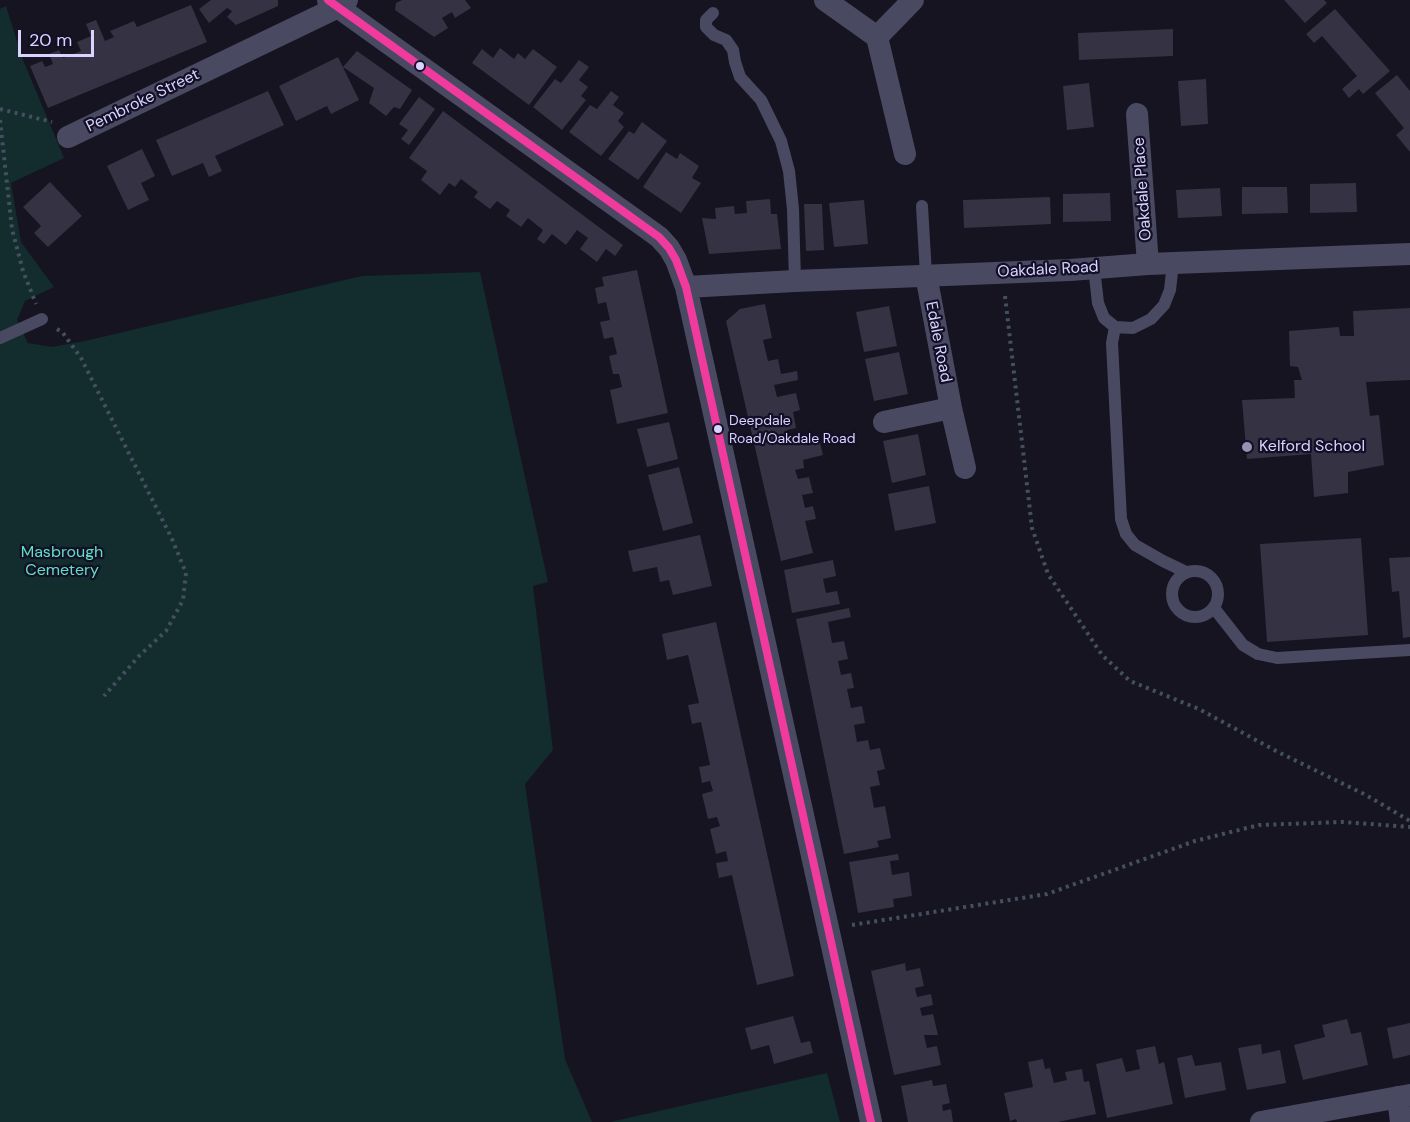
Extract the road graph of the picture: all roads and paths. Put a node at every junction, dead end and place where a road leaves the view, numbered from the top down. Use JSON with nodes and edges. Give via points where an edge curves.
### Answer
{"nodes":[{"id":1,"x":825,"y":0,"type":"edge"},
{"id":2,"x":913,"y":0,"type":"edge"},
{"id":3,"x":338,"y":2,"type":"edge"},
{"id":4,"x":713,"y":13,"type":"dead end"},
{"id":5,"x":877,"y":37,"type":"junction"},
{"id":6,"x":0,"y":109,"type":"edge"},
{"id":7,"x":1137,"y":114,"type":"dead end"},
{"id":8,"x":0,"y":120,"type":"edge"},
{"id":9,"x":68,"y":137,"type":"joint"},
{"id":10,"x":905,"y":154,"type":"dead end"},
{"id":11,"x":922,"y":206,"type":"dead end"},
{"id":12,"x":1410,"y":254,"type":"edge"},
{"id":13,"x":1148,"y":264,"type":"junction"},
{"id":14,"x":1173,"y":264,"type":"junction"},
{"id":15,"x":1094,"y":268,"type":"junction"},
{"id":16,"x":1002,"y":272,"type":"junction"},
{"id":17,"x":926,"y":275,"type":"junction"},
{"id":18,"x":795,"y":281,"type":"junction"},
{"id":19,"x":686,"y":287,"type":"junction"},
{"id":20,"x":42,"y":319,"type":"junction"},
{"id":21,"x":1115,"y":327,"type":"junction"},
{"id":22,"x":0,"y":338,"type":"edge"},
{"id":23,"x":951,"y":408,"type":"junction"},
{"id":24,"x":884,"y":422,"type":"dead end"},
{"id":25,"x":965,"y":468,"type":"dead end"},
{"id":26,"x":1186,"y":572,"type":"junction"},
{"id":27,"x":1214,"y":608,"type":"junction"},
{"id":28,"x":1410,"y":650,"type":"edge"},
{"id":29,"x":104,"y":696,"type":"dead end"},
{"id":30,"x":1410,"y":821,"type":"edge"},
{"id":31,"x":1410,"y":827,"type":"edge"},
{"id":32,"x":828,"y":929,"type":"junction"},
{"id":33,"x":1404,"y":1096,"type":"edge"},
{"id":34,"x":871,"y":1122,"type":"edge"},
{"id":35,"x":1262,"y":1122,"type":"edge"},
{"id":36,"x":1401,"y":1122,"type":"edge"}],
"edges":[{"from":1,"to":5,"type":"street"},
{"from":2,"to":5,"type":"street"},
{"from":3,"to":9,"type":"street","name":"Pembroke Street"},
{"from":3,"to":19,"type":"street","via":[[658,237],[676,260]]},
{"from":4,"to":18,"type":"lane","via":[[706,20],[706,27],[726,40],[733,50],[740,77],[761,100],[781,141],[793,209]]},
{"from":5,"to":10,"type":"street"},
{"from":6,"to":9,"type":"path","via":[[52,122]]},
{"from":7,"to":13,"type":"street","name":"Oakdale Place"},
{"from":8,"to":20,"type":"path","via":[[12,229],[22,271]]},
{"from":11,"to":17,"type":"lane"},
{"from":12,"to":14,"type":"street","name":"Oakdale Road"},
{"from":13,"to":14,"type":"street","name":"Oakdale Road"},
{"from":13,"to":15,"type":"street","name":"Oakdale Road"},
{"from":14,"to":21,"type":"lane","via":[[1164,305],[1150,319],[1132,328]]},
{"from":15,"to":16,"type":"street","name":"Oakdale Road"},
{"from":15,"to":21,"type":"lane","via":[[1098,303],[1104,318]]},
{"from":16,"to":17,"type":"street","name":"Oakdale Road"},
{"from":16,"to":30,"type":"path","via":[[1032,528],[1048,574],[1102,655],[1130,681],[1199,709]]},
{"from":17,"to":18,"type":"street","name":"Oakdale Road"},
{"from":17,"to":23,"type":"street","name":"Edale Road"},
{"from":18,"to":19,"type":"street","name":"Oakdale Road"},
{"from":19,"to":32,"type":"street"},
{"from":20,"to":22,"type":"lane"},
{"from":20,"to":29,"type":"path","via":[[63,333],[81,358],[186,573],[183,600],[166,631]]},
{"from":21,"to":26,"type":"lane","via":[[1112,343],[1121,519],[1135,544]]},
{"from":23,"to":24,"type":"street"},
{"from":23,"to":25,"type":"street","name":"Edale Road"},
{"from":26,"to":27,"type":"lane","via":[[1201,571],[1214,579],[1219,594]]},
{"from":26,"to":27,"type":"lane","via":[[1174,582],[1172,590],[1171,597],[1179,611],[1193,617]]},
{"from":27,"to":28,"type":"lane","via":[[1243,645],[1258,654],[1277,658]]},
{"from":31,"to":32,"type":"path","via":[[1343,822],[1259,825],[1195,841],[1047,894]]},
{"from":32,"to":34,"type":"street"},
{"from":33,"to":35,"type":"street"},
{"from":33,"to":36,"type":"street"}]}
